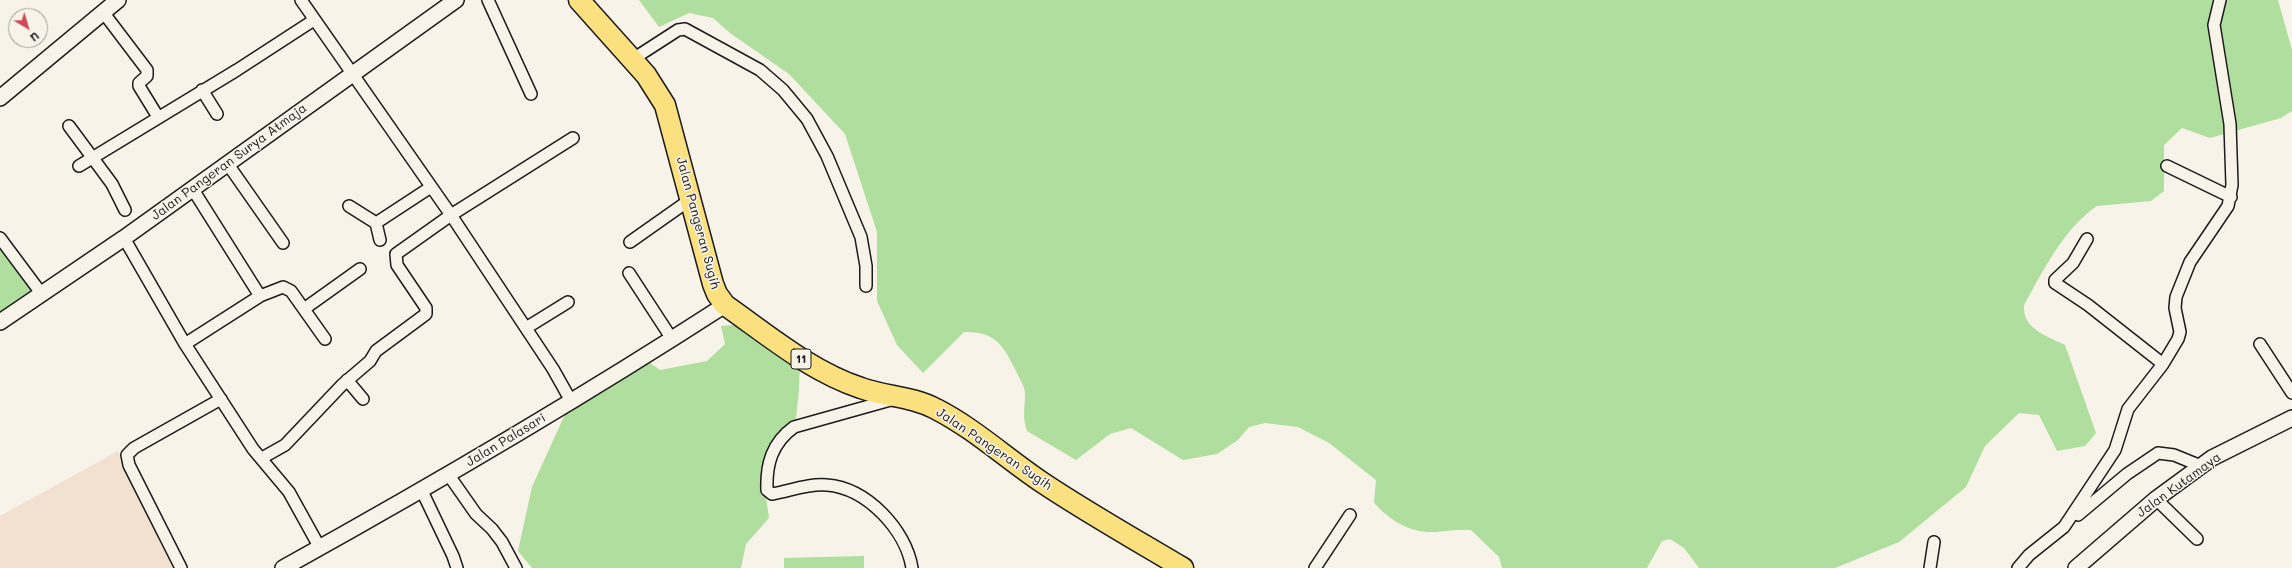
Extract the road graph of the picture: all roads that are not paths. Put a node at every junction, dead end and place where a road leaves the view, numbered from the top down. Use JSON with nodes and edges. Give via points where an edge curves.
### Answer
{"nodes":[{"id":1,"x":118,"y":0,"type":"edge"},
{"id":2,"x":301,"y":0,"type":"edge"},
{"id":3,"x":456,"y":0,"type":"edge"},
{"id":4,"x":488,"y":0,"type":"edge"},
{"id":5,"x":580,"y":0,"type":"edge"},
{"id":6,"x":2220,"y":0,"type":"edge"},
{"id":7,"x":103,"y":12,"type":"junction"},
{"id":8,"x":314,"y":20,"type":"junction"},
{"id":9,"x":633,"y":59,"type":"junction"},
{"id":10,"x":353,"y":75,"type":"junction"},
{"id":11,"x":202,"y":90,"type":"junction"},
{"id":12,"x":531,"y":94,"type":"dead end"},
{"id":13,"x":0,"y":98,"type":"edge"},
{"id":14,"x":218,"y":114,"type":"dead end"},
{"id":15,"x":158,"y":116,"type":"junction"},
{"id":16,"x":69,"y":126,"type":"dead end"},
{"id":17,"x":572,"y":138,"type":"dead end"},
{"id":18,"x":92,"y":158,"type":"junction"},
{"id":19,"x":227,"y":163,"type":"junction"},
{"id":20,"x":79,"y":166,"type":"dead end"},
{"id":21,"x":2167,"y":166,"type":"dead end"},
{"id":22,"x":192,"y":188,"type":"junction"},
{"id":23,"x":431,"y":188,"type":"junction"},
{"id":24,"x":2231,"y":197,"type":"junction"},
{"id":25,"x":691,"y":199,"type":"junction"},
{"id":26,"x":349,"y":206,"type":"dead end"},
{"id":27,"x":125,"y":210,"type":"dead end"},
{"id":28,"x":450,"y":215,"type":"junction"},
{"id":29,"x":376,"y":223,"type":"junction"},
{"id":30,"x":0,"y":238,"type":"edge"},
{"id":31,"x":124,"y":238,"type":"junction"},
{"id":32,"x":2087,"y":239,"type":"dead end"},
{"id":33,"x":380,"y":240,"type":"dead end"},
{"id":34,"x":630,"y":242,"type":"dead end"},
{"id":35,"x":283,"y":243,"type":"dead end"},
{"id":36,"x":360,"y":269,"type":"dead end"},
{"id":37,"x":629,"y":273,"type":"dead end"},
{"id":38,"x":866,"y":286,"type":"dead end"},
{"id":39,"x":41,"y":293,"type":"junction"},
{"id":40,"x":260,"y":296,"type":"junction"},
{"id":41,"x":568,"y":302,"type":"dead end"},
{"id":42,"x":725,"y":305,"type":"junction"},
{"id":43,"x":304,"y":309,"type":"junction"},
{"id":44,"x":0,"y":322,"type":"edge"},
{"id":45,"x":526,"y":328,"type":"junction"},
{"id":46,"x":325,"y":339,"type":"dead end"},
{"id":47,"x":672,"y":339,"type":"junction"},
{"id":48,"x":185,"y":344,"type":"junction"},
{"id":49,"x":2260,"y":344,"type":"dead end"},
{"id":50,"x":2162,"y":364,"type":"junction"},
{"id":51,"x":347,"y":380,"type":"junction"},
{"id":52,"x":2292,"y":393,"type":"edge"},
{"id":53,"x":902,"y":397,"type":"junction"},
{"id":54,"x":221,"y":399,"type":"junction"},
{"id":55,"x":363,"y":399,"type":"dead end"},
{"id":56,"x":571,"y":401,"type":"junction"},
{"id":57,"x":2292,"y":418,"type":"edge"},
{"id":58,"x":262,"y":458,"type":"junction"},
{"id":59,"x":2201,"y":466,"type":"junction"},
{"id":60,"x":448,"y":474,"type":"junction"},
{"id":61,"x":421,"y":489,"type":"junction"},
{"id":62,"x":2156,"y":499,"type":"junction"},
{"id":63,"x":1350,"y":515,"type":"dead end"},
{"id":64,"x":2064,"y":527,"type":"junction"},
{"id":65,"x":2197,"y":539,"type":"dead end"},
{"id":66,"x":1934,"y":542,"type":"dead end"},
{"id":67,"x":320,"y":548,"type":"junction"},
{"id":68,"x":181,"y":568,"type":"edge"},
{"id":69,"x":283,"y":568,"type":"edge"},
{"id":70,"x":456,"y":568,"type":"edge"},
{"id":71,"x":516,"y":568,"type":"edge"},
{"id":72,"x":912,"y":568,"type":"edge"},
{"id":73,"x":1182,"y":568,"type":"edge"},
{"id":74,"x":1315,"y":568,"type":"edge"},
{"id":75,"x":1930,"y":568,"type":"edge"},
{"id":76,"x":2018,"y":568,"type":"edge"},
{"id":77,"x":2076,"y":568,"type":"edge"}],
"edges":[{"from":1,"to":7,"type":"street"},
{"from":2,"to":8,"type":"street"},
{"from":3,"to":10,"type":"street","name":"Jalan Pangeran Surya Atmaja"},
{"from":4,"to":12,"type":"street"},
{"from":5,"to":9,"type":"highway","name":"Jalan Pangeran Sugih","number":"11"},
{"from":6,"to":24,"type":"street","via":[[2214,25],[2230,124]]},
{"from":7,"to":13,"type":"street"},
{"from":7,"to":15,"type":"street","via":[[147,70],[148,75],[139,86]]},
{"from":8,"to":10,"type":"street"},
{"from":8,"to":11,"type":"street"},
{"from":9,"to":25,"type":"highway","name":"Jalan Pangeran Sugih","number":"11","via":[[658,90],[665,105]]},
{"from":9,"to":38,"type":"street","via":[[678,30],[685,29],[760,70],[783,90],[807,120],[827,156],[852,214],[861,237],[866,266]]},
{"from":10,"to":19,"type":"street","name":"Jalan Pangeran Surya Atmaja"},
{"from":10,"to":23,"type":"street"},
{"from":11,"to":14,"type":"street"},
{"from":11,"to":15,"type":"street"},
{"from":15,"to":18,"type":"street"},
{"from":16,"to":18,"type":"street"},
{"from":17,"to":28,"type":"street"},
{"from":18,"to":20,"type":"street"},
{"from":18,"to":27,"type":"street","via":[[112,184]]},
{"from":19,"to":22,"type":"street","name":"Jalan Pangeran Surya Atmaja"},
{"from":19,"to":35,"type":"street"},
{"from":21,"to":24,"type":"street"},
{"from":22,"to":31,"type":"street","name":"Jalan Pangeran Surya Atmaja"},
{"from":22,"to":40,"type":"street"},
{"from":23,"to":28,"type":"street"},
{"from":23,"to":29,"type":"street"},
{"from":24,"to":50,"type":"street","via":[[2224,213],[2195,252],[2178,289],[2175,308],[2179,325],[2178,339]]},
{"from":25,"to":34,"type":"street"},
{"from":25,"to":42,"type":"highway","name":"Jalan Pangeran Sugih","number":"11","via":[[713,284]]},
{"from":26,"to":29,"type":"street"},
{"from":28,"to":45,"type":"street"},
{"from":28,"to":51,"type":"street","via":[[396,254],[397,265],[426,308],[426,314],[378,349],[370,361]]},
{"from":29,"to":33,"type":"street"},
{"from":30,"to":39,"type":"street"},
{"from":31,"to":39,"type":"street","name":"Jalan Pangeran Surya Atmaja"},
{"from":31,"to":48,"type":"street"},
{"from":32,"to":50,"type":"street","via":[[2079,254],[2055,283],[2088,305]]},
{"from":36,"to":43,"type":"street"},
{"from":37,"to":47,"type":"street"},
{"from":39,"to":44,"type":"street","name":"Jalan Pangeran Surya Atmaja"},
{"from":40,"to":43,"type":"street","via":[[286,287]]},
{"from":40,"to":48,"type":"street"},
{"from":41,"to":45,"type":"street"},
{"from":42,"to":47,"type":"street","name":"Jalan Palasari"},
{"from":42,"to":53,"type":"highway","name":"Jalan Pangeran Sugih","number":"11","via":[[803,360],[829,375],[862,389]]},
{"from":43,"to":46,"type":"street"},
{"from":45,"to":56,"type":"street"},
{"from":47,"to":56,"type":"street","name":"Jalan Palasari"},
{"from":48,"to":54,"type":"street"},
{"from":49,"to":52,"type":"street"},
{"from":50,"to":64,"type":"street","via":[[2128,409],[2115,450]]},
{"from":51,"to":55,"type":"street"},
{"from":51,"to":58,"type":"street","via":[[290,441]]},
{"from":53,"to":72,"type":"street","via":[[794,427],[784,434],[769,458],[767,490],[772,494],[828,485],[852,492],[872,502],[897,531],[910,553]]},
{"from":53,"to":73,"type":"highway","name":"Jalan Pangeran Sugih","number":"11","via":[[920,401],[949,416],[1044,484]]},
{"from":54,"to":58,"type":"street","via":[[253,449]]},
{"from":54,"to":68,"type":"street","via":[[134,448],[127,455],[132,472]]},
{"from":56,"to":60,"type":"street","name":"Jalan Palasari"},
{"from":57,"to":59,"type":"street","name":"Jalan Kutamaya"},
{"from":58,"to":67,"type":"street","via":[[289,492]]},
{"from":59,"to":62,"type":"street","name":"Jalan Kutamaya"},
{"from":59,"to":64,"type":"street","via":[[2174,455],[2158,453],[2127,474]]},
{"from":60,"to":61,"type":"street","name":"Jalan Palasari"},
{"from":60,"to":71,"type":"street","via":[[476,514],[502,542]]},
{"from":61,"to":67,"type":"street","name":"Jalan Palasari"},
{"from":61,"to":70,"type":"street","via":[[453,556]]},
{"from":62,"to":65,"type":"street"},
{"from":62,"to":77,"type":"street","name":"Jalan Kutamaya"},
{"from":63,"to":74,"type":"street"},
{"from":64,"to":76,"type":"street","via":[[2029,555]]},
{"from":66,"to":75,"type":"street"},
{"from":67,"to":69,"type":"street","name":"Jalan Palasari"}]}
